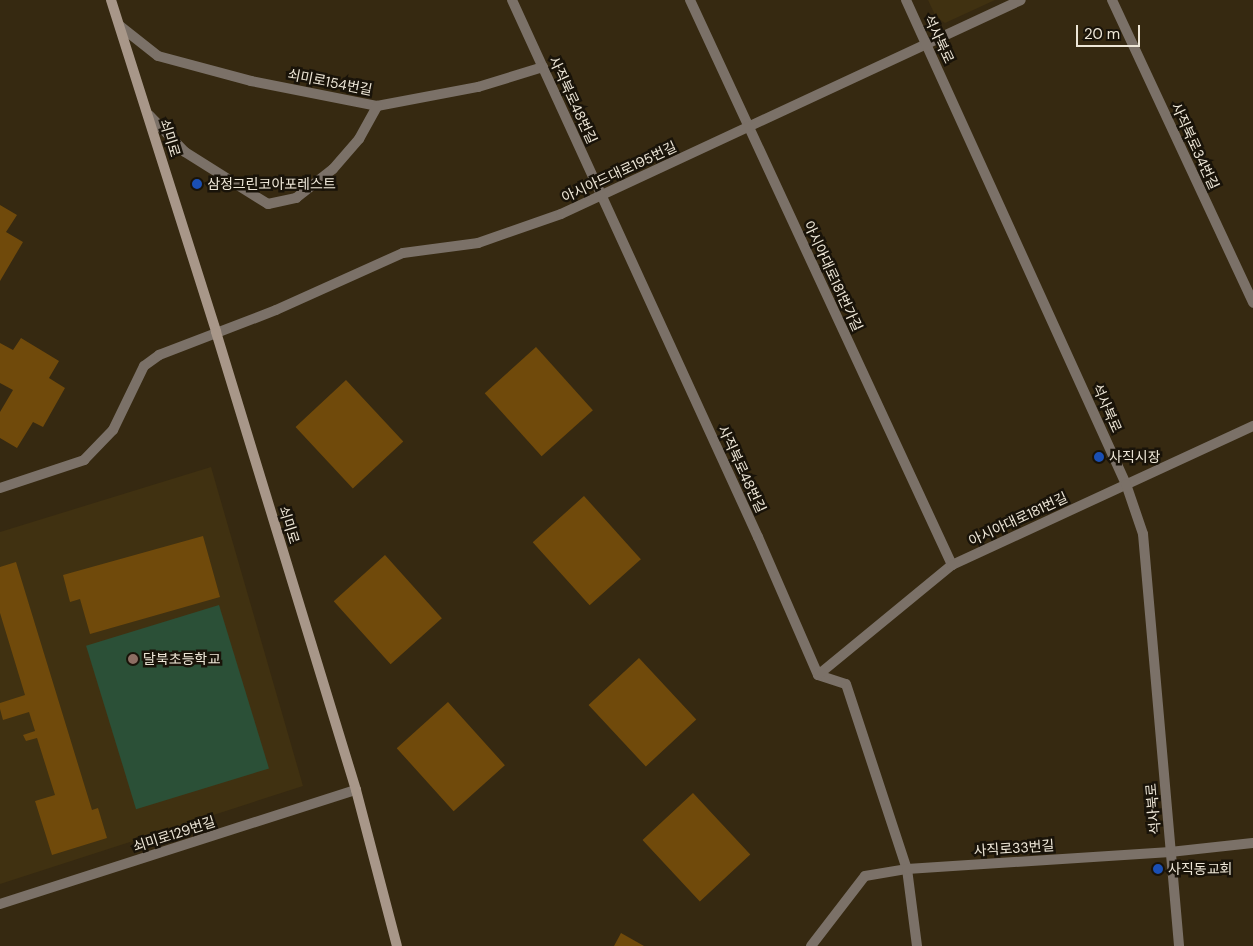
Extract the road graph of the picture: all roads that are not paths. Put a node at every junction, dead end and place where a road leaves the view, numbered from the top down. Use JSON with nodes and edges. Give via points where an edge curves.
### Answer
{"nodes":[{"id":1,"x":111,"y":0,"type":"edge"},
{"id":2,"x":512,"y":0,"type":"edge"},
{"id":3,"x":690,"y":0,"type":"edge"},
{"id":4,"x":906,"y":0,"type":"edge"},
{"id":5,"x":1021,"y":0,"type":"edge"},
{"id":6,"x":1112,"y":0,"type":"edge"},
{"id":7,"x":120,"y":26,"type":"junction"},
{"id":8,"x":926,"y":44,"type":"junction"},
{"id":9,"x":543,"y":67,"type":"junction"},
{"id":10,"x":377,"y":106,"type":"junction"},
{"id":11,"x":149,"y":115,"type":"junction"},
{"id":12,"x":749,"y":127,"type":"junction"},
{"id":13,"x":602,"y":196,"type":"junction"},
{"id":14,"x":1253,"y":303,"type":"edge"},
{"id":15,"x":216,"y":332,"type":"junction"},
{"id":16,"x":1253,"y":426,"type":"edge"},
{"id":17,"x":1126,"y":484,"type":"junction"},
{"id":18,"x":0,"y":488,"type":"edge"},
{"id":19,"x":952,"y":564,"type":"junction"},
{"id":20,"x":818,"y":675,"type":"junction"},
{"id":21,"x":356,"y":790,"type":"junction"},
{"id":22,"x":1253,"y":843,"type":"edge"},
{"id":23,"x":1170,"y":852,"type":"junction"},
{"id":24,"x":907,"y":870,"type":"junction"},
{"id":25,"x":0,"y":904,"type":"edge"},
{"id":26,"x":396,"y":946,"type":"edge"},
{"id":27,"x":811,"y":946,"type":"edge"},
{"id":28,"x":917,"y":946,"type":"edge"},
{"id":29,"x":1179,"y":946,"type":"edge"}],
"edges":[{"from":1,"to":7,"type":"main road","name":"쇠미로"},
{"from":2,"to":9,"type":"street","name":"사직북로48번길"},
{"from":3,"to":12,"type":"street","name":"아시아대로181번가길"},
{"from":4,"to":8,"type":"street","name":"석사북로"},
{"from":5,"to":8,"type":"street","name":"아시아드대로195번길"},
{"from":6,"to":14,"type":"street","name":"사직북로34번길"},
{"from":7,"to":10,"type":"street","name":"쇠미로154번길","via":[[158,56],[251,81]]},
{"from":7,"to":11,"type":"main road","name":"쇠미로"},
{"from":8,"to":12,"type":"street","name":"아시아드대로195번길"},
{"from":8,"to":17,"type":"street","name":"석사북로"},
{"from":9,"to":10,"type":"street","name":"쇠미로154번길","via":[[478,87]]},
{"from":9,"to":13,"type":"street","name":"사직북로48번길"},
{"from":10,"to":11,"type":"street","name":"쇠미로","via":[[359,139],[333,169],[296,198],[268,204],[185,152]]},
{"from":11,"to":15,"type":"main road","name":"쇠미로"},
{"from":12,"to":13,"type":"street","name":"아시아드대로195번길"},
{"from":12,"to":19,"type":"street","name":"아시아대로181번가길"},
{"from":13,"to":15,"type":"street","name":"아시아드대로195번길","via":[[478,243],[403,253],[276,310]]},
{"from":13,"to":20,"type":"street","name":"사직북로48번길"},
{"from":15,"to":18,"type":"street","name":"아시아드대로195번길","via":[[159,355],[144,366],[113,430],[84,460]]},
{"from":15,"to":21,"type":"main road","name":"쇠미로"},
{"from":16,"to":17,"type":"street","name":"아시아대로181번길"},
{"from":17,"to":19,"type":"street","name":"아시아대로181번길"},
{"from":17,"to":23,"type":"street","name":"석사북로","via":[[1143,534]]},
{"from":19,"to":20,"type":"street","name":"아시아대로181번길"},
{"from":20,"to":24,"type":"street","via":[[846,684]]},
{"from":21,"to":25,"type":"street","name":"쇠미로129번길"},
{"from":21,"to":26,"type":"main road","name":"쇠미로"},
{"from":22,"to":23,"type":"street","name":"사직로33번길"},
{"from":23,"to":24,"type":"street","name":"사직로33번길"},
{"from":23,"to":29,"type":"street","name":"석사북로"},
{"from":24,"to":27,"type":"street","name":"사직로33번길","via":[[866,876]]},
{"from":24,"to":28,"type":"street"}]}
